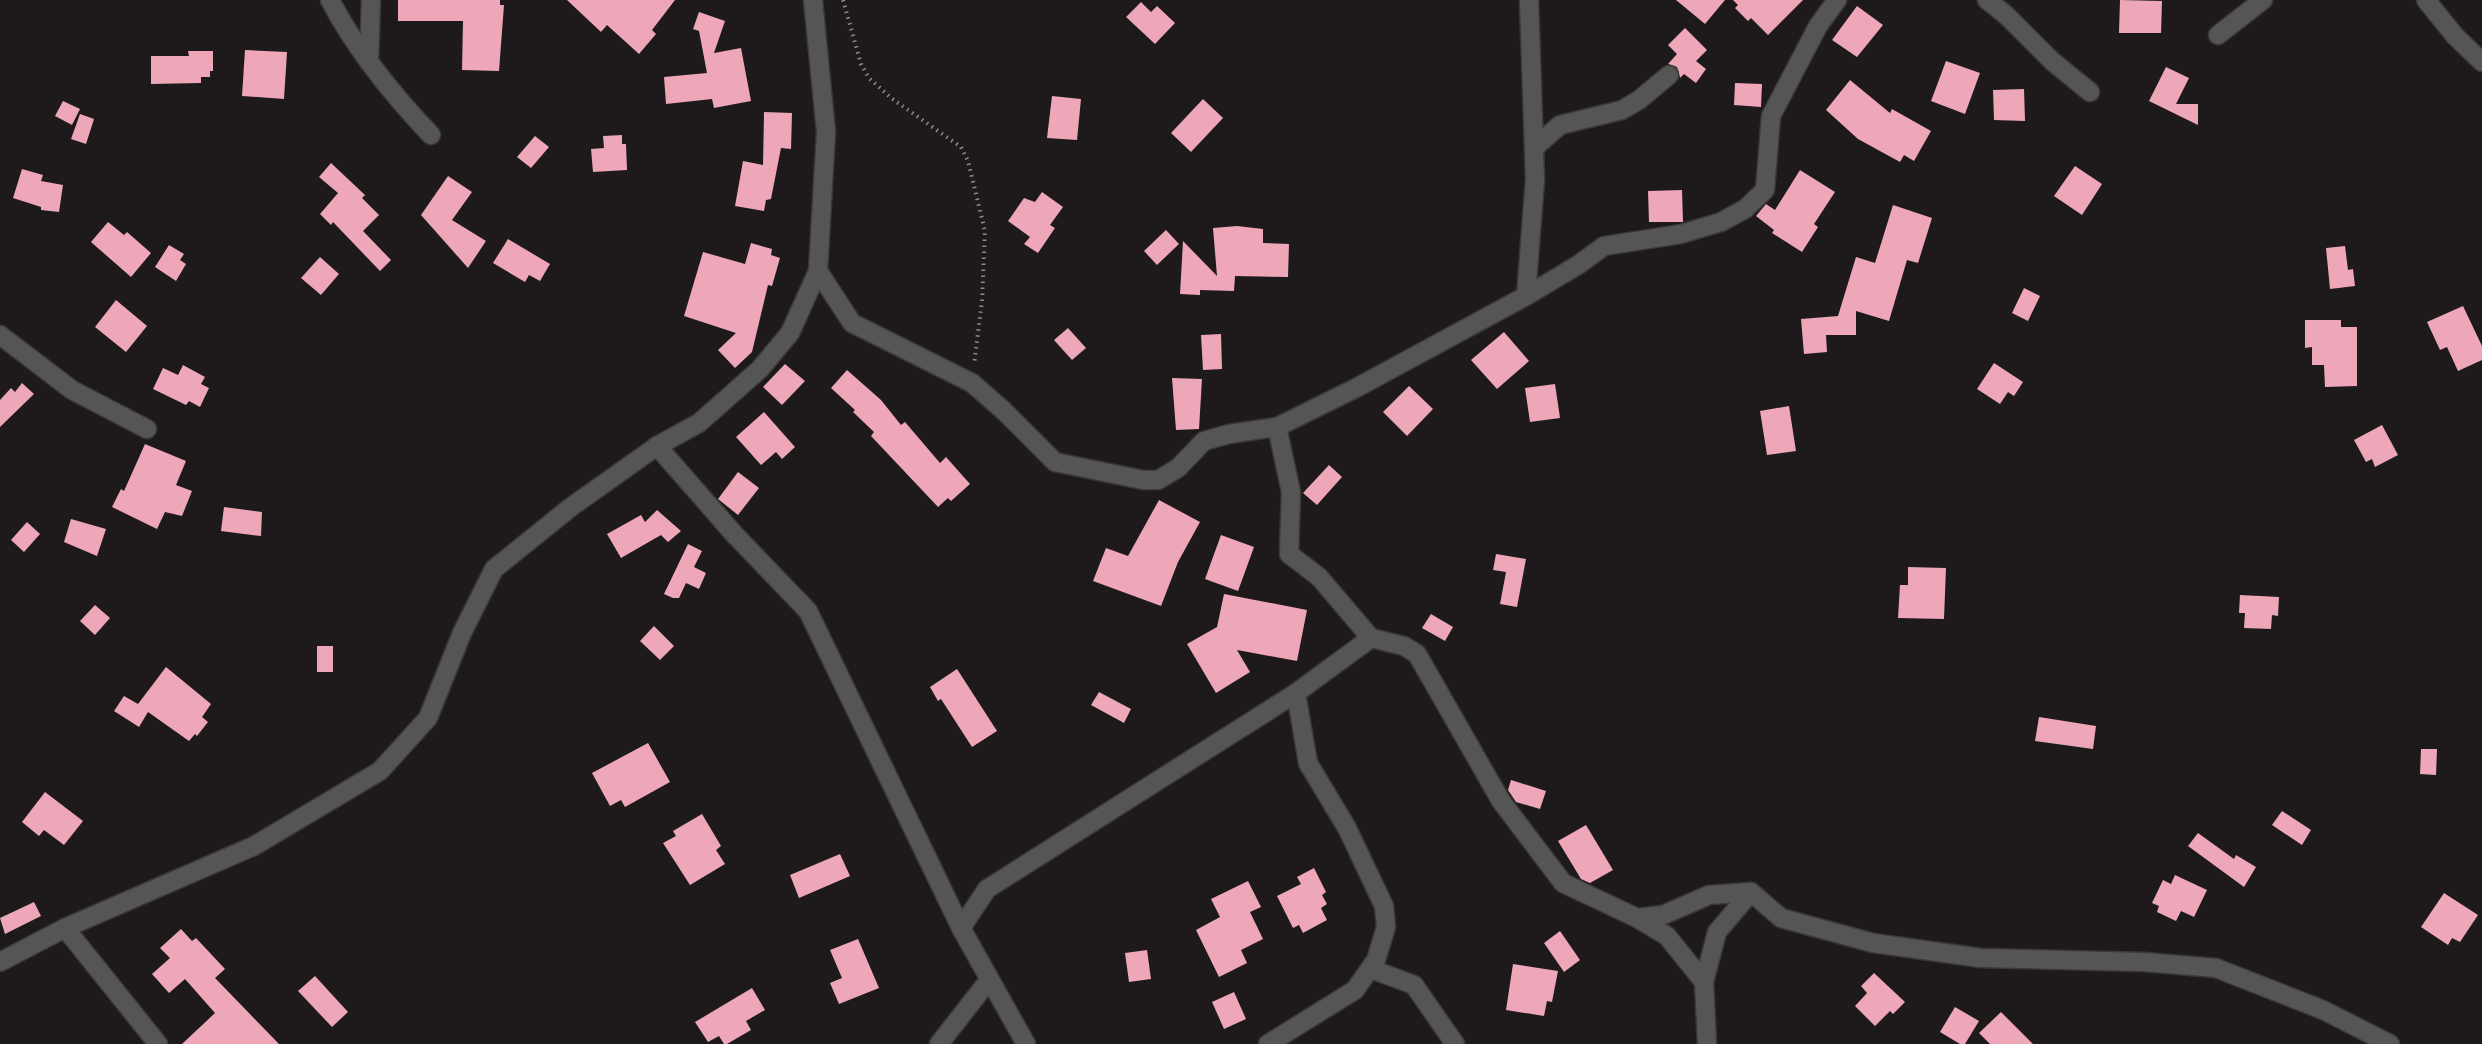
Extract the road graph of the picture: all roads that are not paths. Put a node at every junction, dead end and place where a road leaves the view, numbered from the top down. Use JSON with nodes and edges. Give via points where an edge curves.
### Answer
{"nodes":[{"id":1,"x":330,"y":0,"type":"edge"},
{"id":2,"x":371,"y":0,"type":"edge"},
{"id":3,"x":813,"y":0,"type":"edge"},
{"id":4,"x":1530,"y":0,"type":"edge"},
{"id":5,"x":1837,"y":0,"type":"edge"},
{"id":6,"x":1987,"y":0,"type":"edge"},
{"id":7,"x":2263,"y":0,"type":"edge"},
{"id":8,"x":2426,"y":0,"type":"edge"},
{"id":9,"x":2218,"y":35,"type":"dead end"},
{"id":10,"x":2482,"y":62,"type":"edge"},
{"id":11,"x":369,"y":63,"type":"junction"},
{"id":12,"x":1670,"y":75,"type":"dead end"},
{"id":13,"x":2090,"y":92,"type":"dead end"},
{"id":14,"x":431,"y":135,"type":"dead end"},
{"id":15,"x":1535,"y":147,"type":"junction"},
{"id":16,"x":818,"y":271,"type":"junction"},
{"id":17,"x":1526,"y":296,"type":"junction"},
{"id":18,"x":0,"y":335,"type":"edge"},
{"id":19,"x":1277,"y":427,"type":"junction"},
{"id":20,"x":147,"y":429,"type":"dead end"},
{"id":21,"x":657,"y":447,"type":"junction"},
{"id":22,"x":1371,"y":638,"type":"junction"},
{"id":23,"x":1296,"y":693,"type":"junction"},
{"id":24,"x":1751,"y":892,"type":"junction"},
{"id":25,"x":1637,"y":918,"type":"junction"},
{"id":26,"x":65,"y":928,"type":"junction"},
{"id":27,"x":962,"y":928,"type":"junction"},
{"id":28,"x":0,"y":962,"type":"edge"},
{"id":29,"x":1371,"y":969,"type":"junction"},
{"id":30,"x":989,"y":980,"type":"junction"},
{"id":31,"x":1704,"y":982,"type":"junction"},
{"id":32,"x":158,"y":1044,"type":"edge"},
{"id":33,"x":939,"y":1044,"type":"edge"},
{"id":34,"x":1026,"y":1044,"type":"edge"},
{"id":35,"x":1268,"y":1044,"type":"edge"},
{"id":36,"x":1455,"y":1044,"type":"edge"},
{"id":37,"x":1707,"y":1044,"type":"edge"},
{"id":38,"x":2390,"y":1044,"type":"edge"}],
"edges":[{"from":1,"to":11,"type":"street"},
{"from":2,"to":11,"type":"street"},
{"from":3,"to":16,"type":"street","via":[[826,132]]},
{"from":4,"to":15,"type":"street"},
{"from":5,"to":17,"type":"street","via":[[1818,26],[1771,116],[1765,190],[1738,214],[1712,226],[1604,246]]},
{"from":6,"to":13,"type":"street"},
{"from":7,"to":9,"type":"street"},
{"from":8,"to":10,"type":"street"},
{"from":11,"to":14,"type":"street"},
{"from":12,"to":15,"type":"street","via":[[1622,110],[1560,125]]},
{"from":15,"to":17,"type":"street"},
{"from":16,"to":19,"type":"street","via":[[852,323],[972,383],[1055,462],[1158,480],[1178,468],[1204,441]]},
{"from":16,"to":21,"type":"street","via":[[790,333],[760,369],[699,423]]},
{"from":17,"to":19,"type":"street"},
{"from":18,"to":20,"type":"street","via":[[72,390]]},
{"from":19,"to":22,"type":"street","via":[[1291,492],[1289,554],[1319,577]]},
{"from":21,"to":26,"type":"street","via":[[570,507],[494,569],[462,633],[428,718],[380,771],[254,846]]},
{"from":21,"to":27,"type":"street","via":[[808,610]]},
{"from":22,"to":23,"type":"street"},
{"from":22,"to":25,"type":"street","via":[[1404,646],[1417,654],[1501,801],[1563,883]]},
{"from":23,"to":27,"type":"street","via":[[987,889]]},
{"from":23,"to":29,"type":"street","via":[[1308,763],[1347,828],[1384,906],[1386,927]]},
{"from":24,"to":25,"type":"street","via":[[1708,895],[1663,915]]},
{"from":24,"to":31,"type":"street","via":[[1717,932]]},
{"from":24,"to":38,"type":"street","via":[[1781,918],[1872,943],[1981,958],[2063,958],[2216,968],[2323,1010]]},
{"from":25,"to":31,"type":"street","via":[[1667,936]]},
{"from":26,"to":28,"type":"street"},
{"from":26,"to":32,"type":"street"},
{"from":27,"to":30,"type":"street"},
{"from":29,"to":35,"type":"street","via":[[1355,990]]},
{"from":29,"to":36,"type":"street","via":[[1414,985]]},
{"from":30,"to":33,"type":"street"},
{"from":30,"to":34,"type":"street"},
{"from":31,"to":37,"type":"street"}]}
